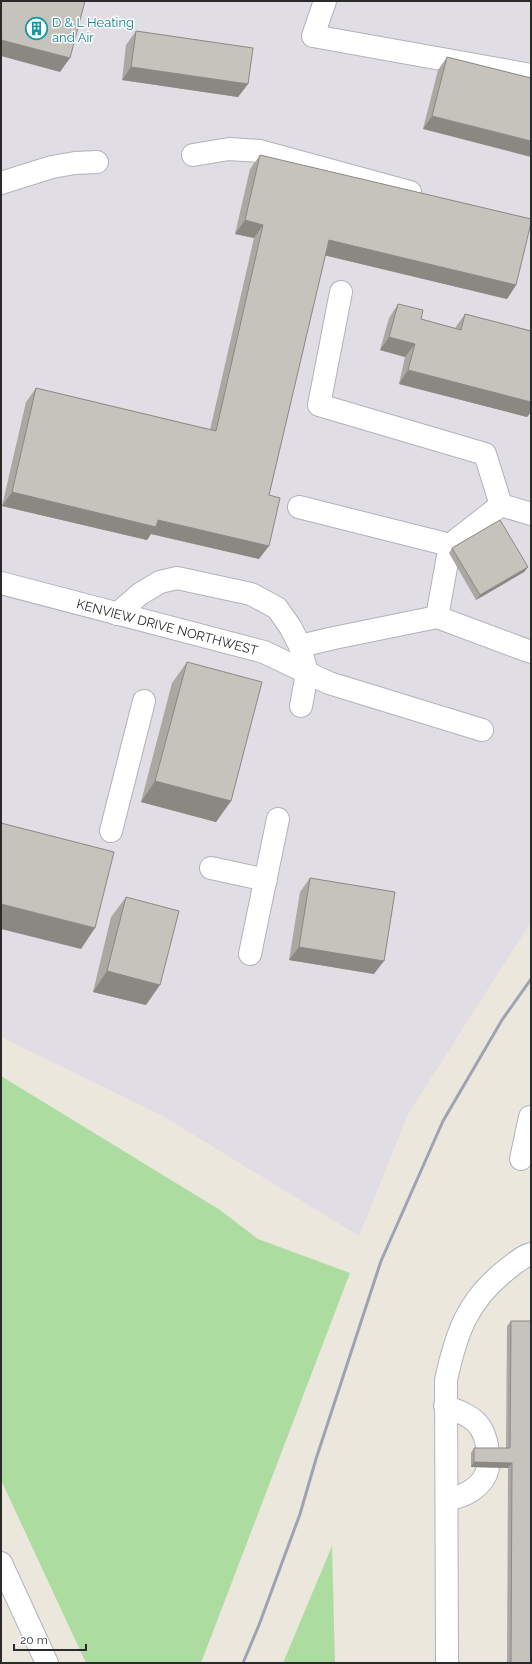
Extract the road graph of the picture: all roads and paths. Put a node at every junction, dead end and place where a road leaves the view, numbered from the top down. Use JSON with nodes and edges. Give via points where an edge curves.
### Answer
{"nodes":[{"id":1,"x":325,"y":1,"type":"edge"},
{"id":2,"x":531,"y":75,"type":"edge"},
{"id":3,"x":193,"y":155,"type":"dead end"},
{"id":4,"x":97,"y":162,"type":"dead end"},
{"id":5,"x":1,"y":183,"type":"edge"},
{"id":6,"x":433,"y":198,"type":"edge"},
{"id":7,"x":341,"y":292,"type":"dead end"},
{"id":8,"x":501,"y":505,"type":"junction"},
{"id":9,"x":299,"y":508,"type":"dead end"},
{"id":10,"x":531,"y":514,"type":"edge"},
{"id":11,"x":450,"y":545,"type":"junction"},
{"id":12,"x":1,"y":584,"type":"edge"},
{"id":13,"x":117,"y":614,"type":"junction"},
{"id":14,"x":437,"y":618,"type":"junction"},
{"id":15,"x":300,"y":646,"type":"junction"},
{"id":16,"x":531,"y":652,"type":"edge"},
{"id":17,"x":307,"y":673,"type":"junction"},
{"id":18,"x":144,"y":701,"type":"dead end"},
{"id":19,"x":301,"y":706,"type":"dead end"},
{"id":20,"x":482,"y":730,"type":"dead end"},
{"id":21,"x":278,"y":819,"type":"dead end"},
{"id":22,"x":111,"y":831,"type":"dead end"},
{"id":23,"x":211,"y":868,"type":"dead end"},
{"id":24,"x":266,"y":880,"type":"junction"},
{"id":25,"x":250,"y":954,"type":"dead end"},
{"id":26,"x":530,"y":1117,"type":"dead end"},
{"id":27,"x":521,"y":1159,"type":"dead end"},
{"id":28,"x":531,"y":1254,"type":"edge"},
{"id":29,"x":445,"y":1406,"type":"junction"},
{"id":30,"x":448,"y":1499,"type":"junction"},
{"id":31,"x":1,"y":1563,"type":"edge"},
{"id":32,"x":47,"y":1663,"type":"edge"},
{"id":33,"x":447,"y":1663,"type":"edge"}],
"edges":[{"from":1,"to":2,"type":"street","via":[[313,36]]},
{"from":3,"to":6,"type":"street","via":[[229,149],[260,151]]},
{"from":4,"to":5,"type":"street","via":[[52,167]]},
{"from":7,"to":8,"type":"street","via":[[319,405],[485,454]]},
{"from":8,"to":10,"type":"street"},
{"from":8,"to":11,"type":"street"},
{"from":9,"to":11,"type":"street"},
{"from":11,"to":14,"type":"street"},
{"from":12,"to":13,"type":"street","name":"KENVIEW DRIVE NORTHWEST"},
{"from":13,"to":15,"type":"street","via":[[140,594],[160,582],[177,578],[251,594],[277,608]]},
{"from":13,"to":17,"type":"street","name":"KENVIEW DRIVE NORTHWEST","via":[[264,652]]},
{"from":14,"to":15,"type":"street"},
{"from":14,"to":16,"type":"street"},
{"from":15,"to":17,"type":"street"},
{"from":17,"to":19,"type":"street"},
{"from":17,"to":20,"type":"street","name":"KENVIEW DRIVE NORTHWEST","via":[[329,683]]},
{"from":18,"to":22,"type":"street"},
{"from":21,"to":24,"type":"street"},
{"from":23,"to":24,"type":"street"},
{"from":24,"to":25,"type":"street"},
{"from":26,"to":27,"type":"street"},
{"from":28,"to":29,"type":"street","via":[[491,1282],[474,1302],[462,1322],[446,1380]]},
{"from":29,"to":30,"type":"street"},
{"from":29,"to":30,"type":"street","via":[[474,1419],[486,1438],[488,1460],[486,1476],[469,1492],[458,1498]]},
{"from":30,"to":33,"type":"street"},
{"from":31,"to":32,"type":"street"}]}
